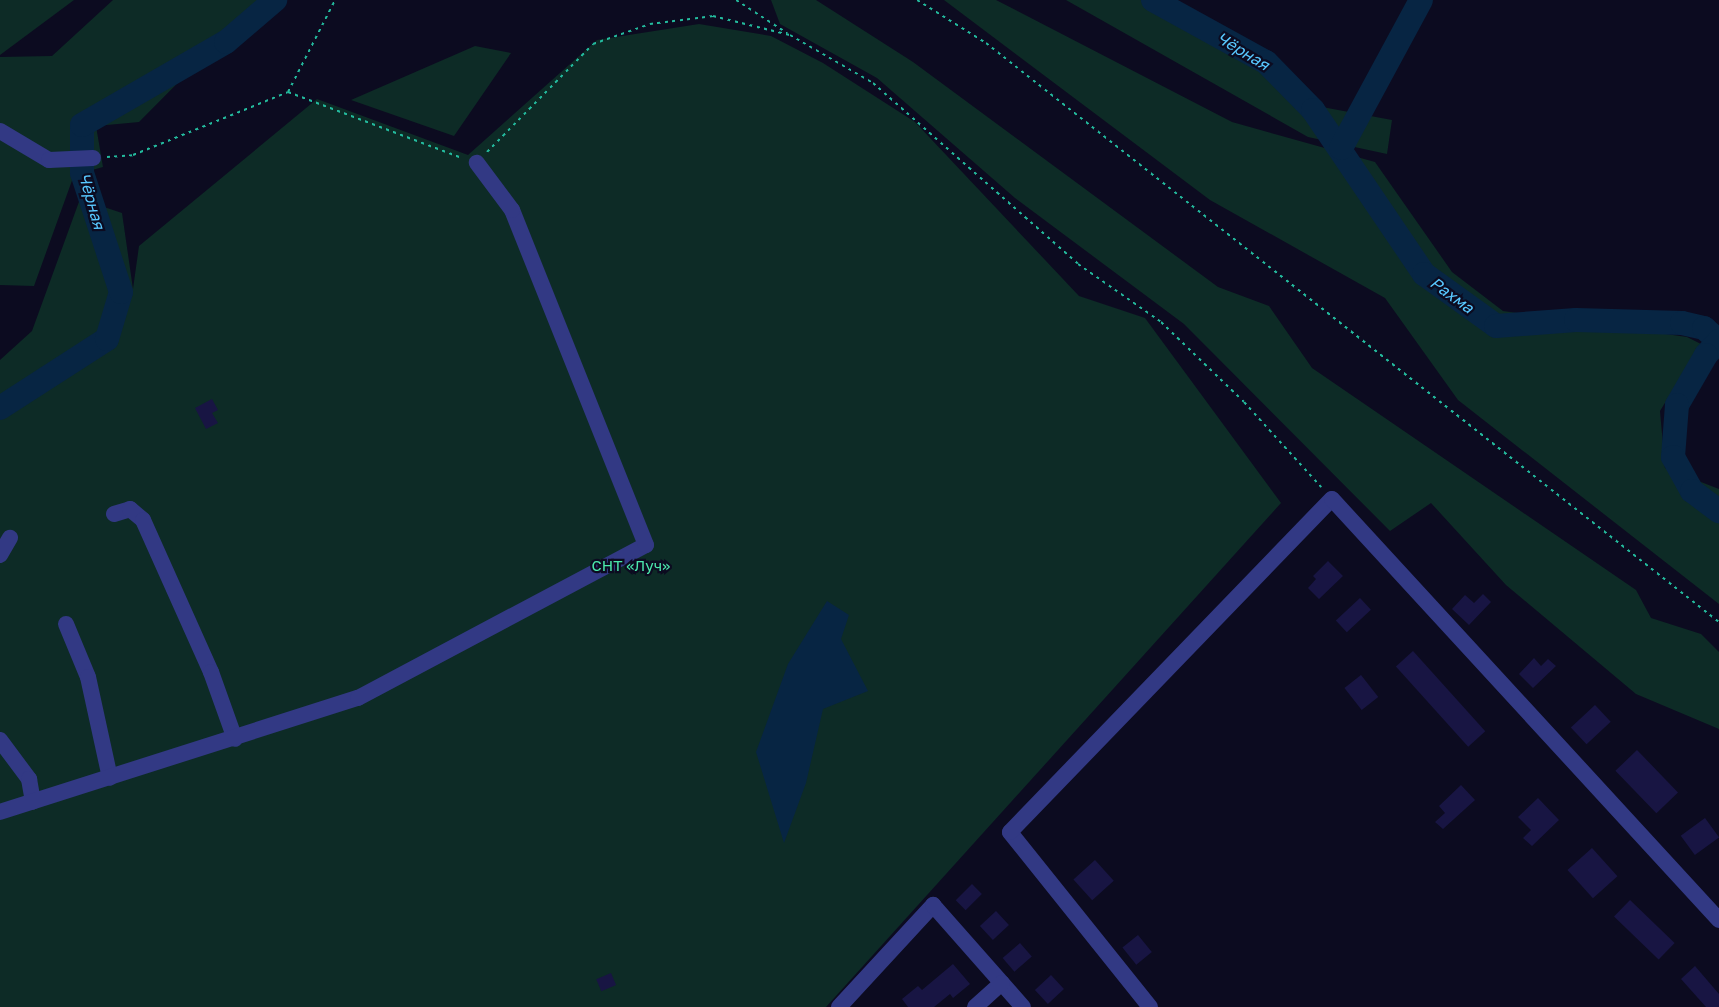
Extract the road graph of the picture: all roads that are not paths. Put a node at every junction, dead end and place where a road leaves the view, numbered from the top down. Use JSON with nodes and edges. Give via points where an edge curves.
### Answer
{"nodes":[{"id":1,"x":0,"y":131,"type":"edge"},
{"id":2,"x":93,"y":158,"type":"road end"},
{"id":3,"x":477,"y":163,"type":"road end"},
{"id":4,"x":114,"y":514,"type":"dead end"},
{"id":5,"x":10,"y":538,"type":"dead end"},
{"id":6,"x":0,"y":555,"type":"edge"},
{"id":7,"x":66,"y":624,"type":"dead end"},
{"id":8,"x":235,"y":739,"type":"junction"},
{"id":9,"x":0,"y":740,"type":"edge"},
{"id":10,"x":110,"y":778,"type":"junction"},
{"id":11,"x":33,"y":802,"type":"junction"},
{"id":12,"x":0,"y":812,"type":"edge"},
{"id":13,"x":1719,"y":920,"type":"edge"},
{"id":14,"x":1002,"y":982,"type":"junction"},
{"id":15,"x":839,"y":1007,"type":"edge"},
{"id":16,"x":975,"y":1007,"type":"edge"},
{"id":17,"x":1023,"y":1007,"type":"edge"},
{"id":18,"x":1150,"y":1007,"type":"edge"}],
"edges":[{"from":1,"to":2,"type":"street","via":[[49,159]]},
{"from":3,"to":8,"type":"street","via":[[512,210],[646,545],[358,698]]},
{"from":4,"to":8,"type":"street","via":[[130,508],[143,520],[211,672]]},
{"from":5,"to":6,"type":"street"},
{"from":7,"to":10,"type":"street","via":[[88,676]]},
{"from":8,"to":10,"type":"street"},
{"from":9,"to":11,"type":"street","via":[[29,779]]},
{"from":10,"to":11,"type":"street"},
{"from":11,"to":12,"type":"street"},
{"from":13,"to":18,"type":"street","via":[[1332,499],[1010,832]]},
{"from":14,"to":15,"type":"street","via":[[933,904]]},
{"from":14,"to":16,"type":"street"},
{"from":14,"to":17,"type":"street"}]}
